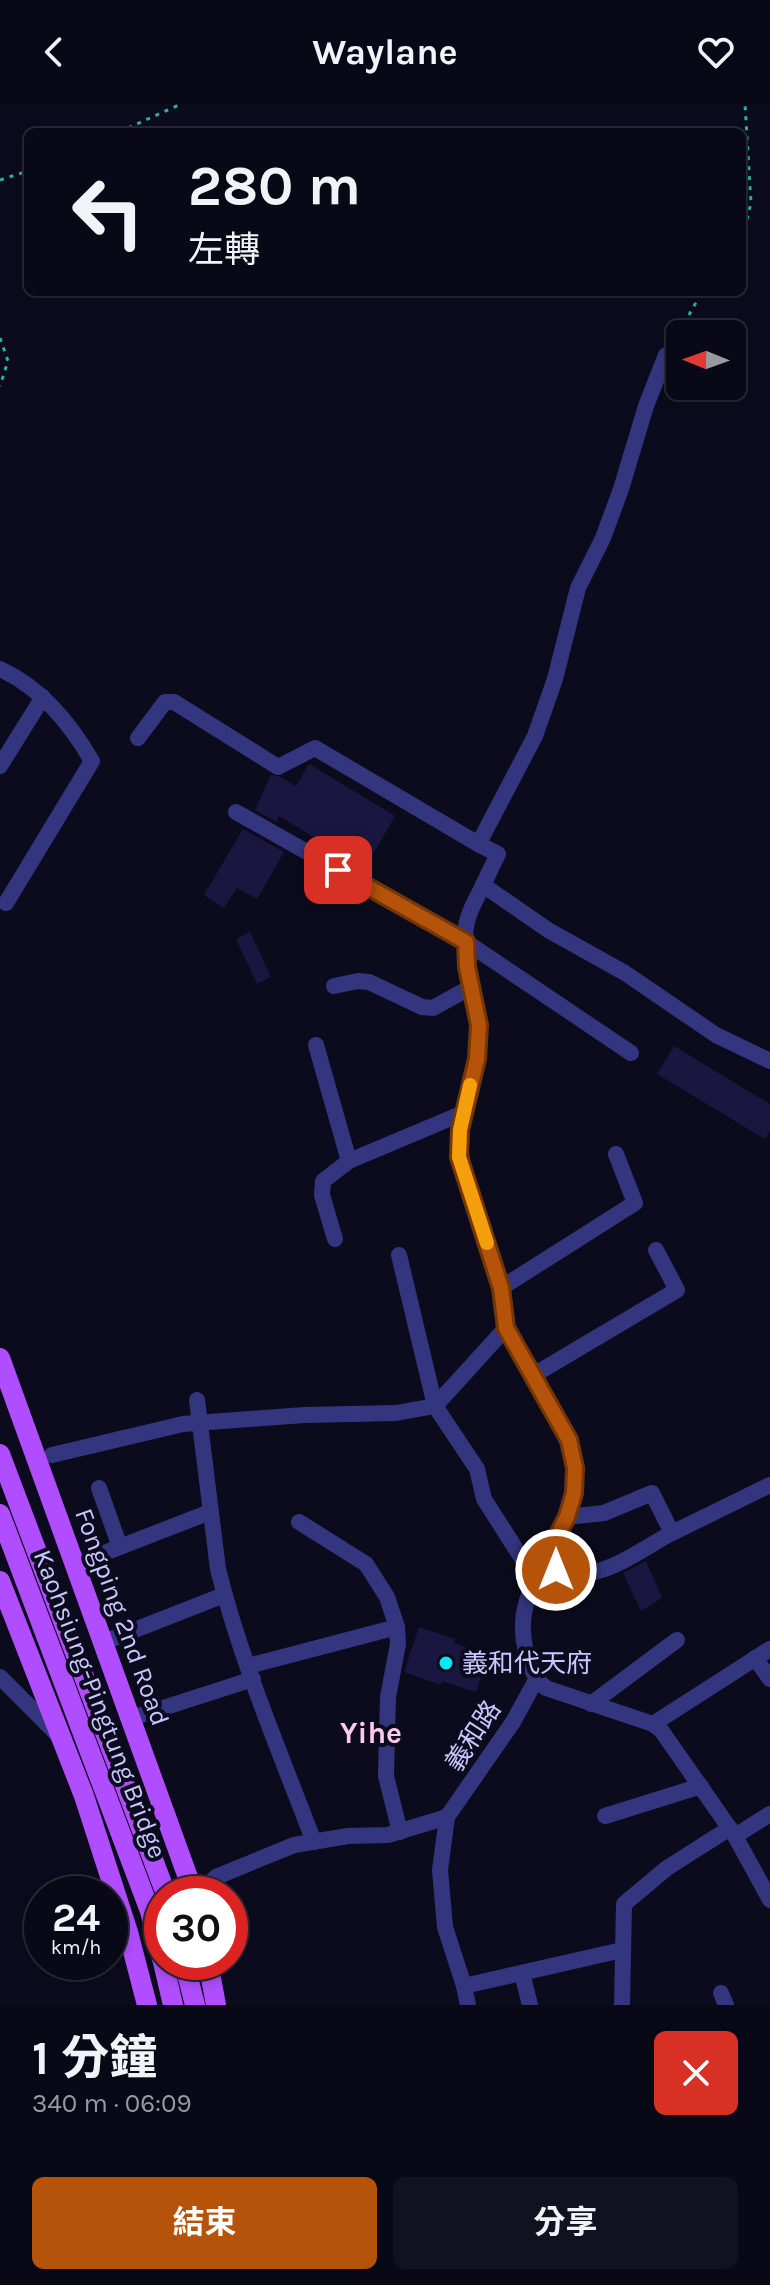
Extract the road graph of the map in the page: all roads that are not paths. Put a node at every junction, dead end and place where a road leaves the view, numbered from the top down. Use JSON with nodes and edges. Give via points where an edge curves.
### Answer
{"nodes":[{"id":1,"x":666,"y":355,"type":"dead end"},
{"id":2,"x":0,"y":669,"type":"edge"},
{"id":3,"x":43,"y":697,"type":"junction"},
{"id":4,"x":138,"y":738,"type":"dead end"},
{"id":5,"x":0,"y":766,"type":"edge"},
{"id":6,"x":236,"y":812,"type":"dead end"},
{"id":7,"x":480,"y":845,"type":"junction"},
{"id":8,"x":483,"y":885,"type":"junction"},
{"id":9,"x":6,"y":903,"type":"dead end"},
{"id":10,"x":466,"y":942,"type":"junction"},
{"id":11,"x":334,"y":986,"type":"dead end"},
{"id":12,"x":471,"y":987,"type":"junction"},
{"id":13,"x":316,"y":1045,"type":"dead end"},
{"id":14,"x":631,"y":1053,"type":"dead end"},
{"id":15,"x":770,"y":1061,"type":"edge"},
{"id":16,"x":463,"y":1113,"type":"junction"},
{"id":17,"x":616,"y":1154,"type":"dead end"},
{"id":18,"x":349,"y":1161,"type":"junction"},
{"id":19,"x":335,"y":1239,"type":"dead end"},
{"id":20,"x":656,"y":1250,"type":"dead end"},
{"id":21,"x":399,"y":1255,"type":"dead end"},
{"id":22,"x":501,"y":1288,"type":"junction"},
{"id":23,"x":506,"y":1328,"type":"junction"},
{"id":24,"x":0,"y":1358,"type":"edge"},
{"id":25,"x":532,"y":1376,"type":"junction"},
{"id":26,"x":197,"y":1400,"type":"dead end"},
{"id":27,"x":435,"y":1406,"type":"junction"},
{"id":28,"x":199,"y":1423,"type":"junction"},
{"id":29,"x":0,"y":1454,"type":"edge"},
{"id":30,"x":52,"y":1455,"type":"dead end"},
{"id":31,"x":770,"y":1485,"type":"edge"},
{"id":32,"x":99,"y":1488,"type":"dead end"},
{"id":33,"x":210,"y":1512,"type":"junction"},
{"id":34,"x":0,"y":1514,"type":"edge"},
{"id":35,"x":567,"y":1517,"type":"junction"},
{"id":36,"x":299,"y":1522,"type":"dead end"},
{"id":37,"x":672,"y":1533,"type":"junction"},
{"id":38,"x":120,"y":1547,"type":"junction"},
{"id":39,"x":545,"y":1559,"type":"junction"},
{"id":40,"x":76,"y":1564,"type":"junction"},
{"id":41,"x":535,"y":1579,"type":"junction"},
{"id":42,"x":0,"y":1581,"type":"edge"},
{"id":43,"x":224,"y":1595,"type":"junction"},
{"id":44,"x":397,"y":1627,"type":"junction"},
{"id":45,"x":677,"y":1640,"type":"dead end"},
{"id":46,"x":104,"y":1642,"type":"junction"},
{"id":47,"x":763,"y":1653,"type":"edge"},
{"id":48,"x":250,"y":1672,"type":"junction"},
{"id":49,"x":0,"y":1677,"type":"edge"},
{"id":50,"x":770,"y":1679,"type":"edge"},
{"id":51,"x":536,"y":1680,"type":"junction"},
{"id":52,"x":591,"y":1704,"type":"junction"},
{"id":53,"x":132,"y":1718,"type":"junction"},
{"id":54,"x":653,"y":1724,"type":"junction"},
{"id":55,"x":62,"y":1740,"type":"junction"},
{"id":56,"x":701,"y":1786,"type":"junction"},
{"id":57,"x":770,"y":1814,"type":"edge"},
{"id":58,"x":605,"y":1816,"type":"dead end"},
{"id":59,"x":447,"y":1817,"type":"junction"},
{"id":60,"x":400,"y":1832,"type":"junction"},
{"id":61,"x":732,"y":1832,"type":"junction"},
{"id":62,"x":314,"y":1842,"type":"junction"},
{"id":63,"x":110,"y":1876,"type":"edge"},
{"id":64,"x":159,"y":1876,"type":"edge"},
{"id":65,"x":189,"y":1876,"type":"edge"},
{"id":66,"x":218,"y":1876,"type":"edge"},
{"id":67,"x":144,"y":1895,"type":"edge"},
{"id":68,"x":770,"y":1900,"type":"edge"},
{"id":69,"x":144,"y":1924,"type":"edge"},
{"id":70,"x":128,"y":1932,"type":"joint"},
{"id":71,"x":622,"y":1950,"type":"junction"},
{"id":72,"x":522,"y":1973,"type":"junction"},
{"id":73,"x":167,"y":1980,"type":"edge"},
{"id":74,"x":189,"y":1980,"type":"edge"},
{"id":75,"x":211,"y":1980,"type":"edge"},
{"id":76,"x":464,"y":1986,"type":"junction"},
{"id":77,"x":147,"y":2005,"type":"edge"},
{"id":78,"x":173,"y":2005,"type":"edge"},
{"id":79,"x":195,"y":2005,"type":"edge"},
{"id":80,"x":216,"y":2005,"type":"edge"},
{"id":81,"x":468,"y":2005,"type":"edge"},
{"id":82,"x":530,"y":2005,"type":"edge"},
{"id":83,"x":622,"y":2005,"type":"edge"}],
"edges":[{"from":1,"to":7,"type":"street","via":[[612,513],[578,588],[535,736]]},
{"from":2,"to":3,"type":"street"},
{"from":3,"to":5,"type":"street"},
{"from":3,"to":9,"type":"street","via":[[72,727],[92,761]]},
{"from":4,"to":7,"type":"street","via":[[165,702],[174,702],[278,767],[315,748]]},
{"from":6,"to":10,"type":"street"},
{"from":7,"to":8,"type":"street","via":[[498,854]]},
{"from":8,"to":10,"type":"street","via":[[467,920]]},
{"from":8,"to":15,"type":"street","via":[[716,1035]]},
{"from":10,"to":12,"type":"street"},
{"from":10,"to":14,"type":"street"},
{"from":11,"to":12,"type":"street","via":[[369,982],[433,1008]]},
{"from":12,"to":16,"type":"street","via":[[479,1025],[477,1059]]},
{"from":13,"to":18,"type":"street"},
{"from":16,"to":18,"type":"street"},
{"from":16,"to":22,"type":"street","via":[[459,1157]]},
{"from":17,"to":22,"type":"street","via":[[635,1203]]},
{"from":18,"to":19,"type":"street","via":[[321,1188]]},
{"from":20,"to":25,"type":"street","via":[[677,1290]]},
{"from":21,"to":27,"type":"street"},
{"from":22,"to":23,"type":"street"},
{"from":23,"to":25,"type":"street"},
{"from":23,"to":27,"type":"street"},
{"from":24,"to":40,"type":"main road","name":"Fongping 2nd Road"},
{"from":25,"to":35,"type":"street","via":[[569,1440],[575,1468]]},
{"from":26,"to":28,"type":"street"},
{"from":27,"to":28,"type":"street","via":[[396,1413]]},
{"from":27,"to":41,"type":"street","via":[[477,1469],[484,1499]]},
{"from":28,"to":30,"type":"street"},
{"from":28,"to":33,"type":"street"},
{"from":29,"to":64,"type":"main road","name":"Kaohsiung-Pingtung Bridge"},
{"from":31,"to":37,"type":"street"},
{"from":32,"to":38,"type":"street"},
{"from":33,"to":38,"type":"street"},
{"from":33,"to":43,"type":"street"},
{"from":34,"to":67,"type":"main road","name":"Kaohsiung-Pingtung Bridge","bridge":true},
{"from":35,"to":37,"type":"street","via":[[604,1513],[652,1493]]},
{"from":35,"to":39,"type":"street"},
{"from":36,"to":44,"type":"street","via":[[366,1564],[387,1597]]},
{"from":37,"to":39,"type":"street","via":[[597,1572],[573,1575],[556,1570]]},
{"from":38,"to":40,"type":"street"},
{"from":39,"to":41,"type":"street"},
{"from":40,"to":46,"type":"main road","name":"Fongping 2nd Road"},
{"from":41,"to":51,"type":"street","via":[[524,1606],[523,1628]]},
{"from":42,"to":55,"type":"main road"},
{"from":43,"to":46,"type":"street"},
{"from":43,"to":48,"type":"street"},
{"from":44,"to":48,"type":"street"},
{"from":44,"to":60,"type":"street","via":[[386,1776]]},
{"from":45,"to":52,"type":"street"},
{"from":46,"to":53,"type":"main road","name":"Fongping 2nd Road"},
{"from":47,"to":50,"type":"street"},
{"from":47,"to":54,"type":"street"},
{"from":48,"to":53,"type":"street"},
{"from":48,"to":62,"type":"street"},
{"from":49,"to":55,"type":"street"},
{"from":51,"to":52,"type":"street"},
{"from":51,"to":59,"type":"street","name":"義和路"},
{"from":52,"to":54,"type":"street"},
{"from":53,"to":65,"type":"main road","name":"Fongping 2nd Road"},
{"from":54,"to":56,"type":"street"},
{"from":55,"to":63,"type":"main road"},
{"from":56,"to":58,"type":"street"},
{"from":56,"to":61,"type":"street"},
{"from":57,"to":61,"type":"street"},
{"from":59,"to":60,"type":"street"},
{"from":59,"to":76,"type":"street","via":[[440,1870],[445,1927]]},
{"from":60,"to":62,"type":"street"},
{"from":61,"to":68,"type":"street"},
{"from":61,"to":71,"type":"street","via":[[667,1868],[624,1904]]},
{"from":62,"to":66,"type":"street"},
{"from":69,"to":70,"type":"street"},
{"from":70,"to":77,"type":"main road"},
{"from":71,"to":72,"type":"street"},
{"from":71,"to":83,"type":"street"},
{"from":72,"to":76,"type":"street"},
{"from":72,"to":82,"type":"street"},
{"from":73,"to":78,"type":"main road","name":"Kaohsiung-Pingtung Bridge"},
{"from":74,"to":79,"type":"main road"},
{"from":75,"to":80,"type":"main road"},
{"from":76,"to":81,"type":"street"}]}
